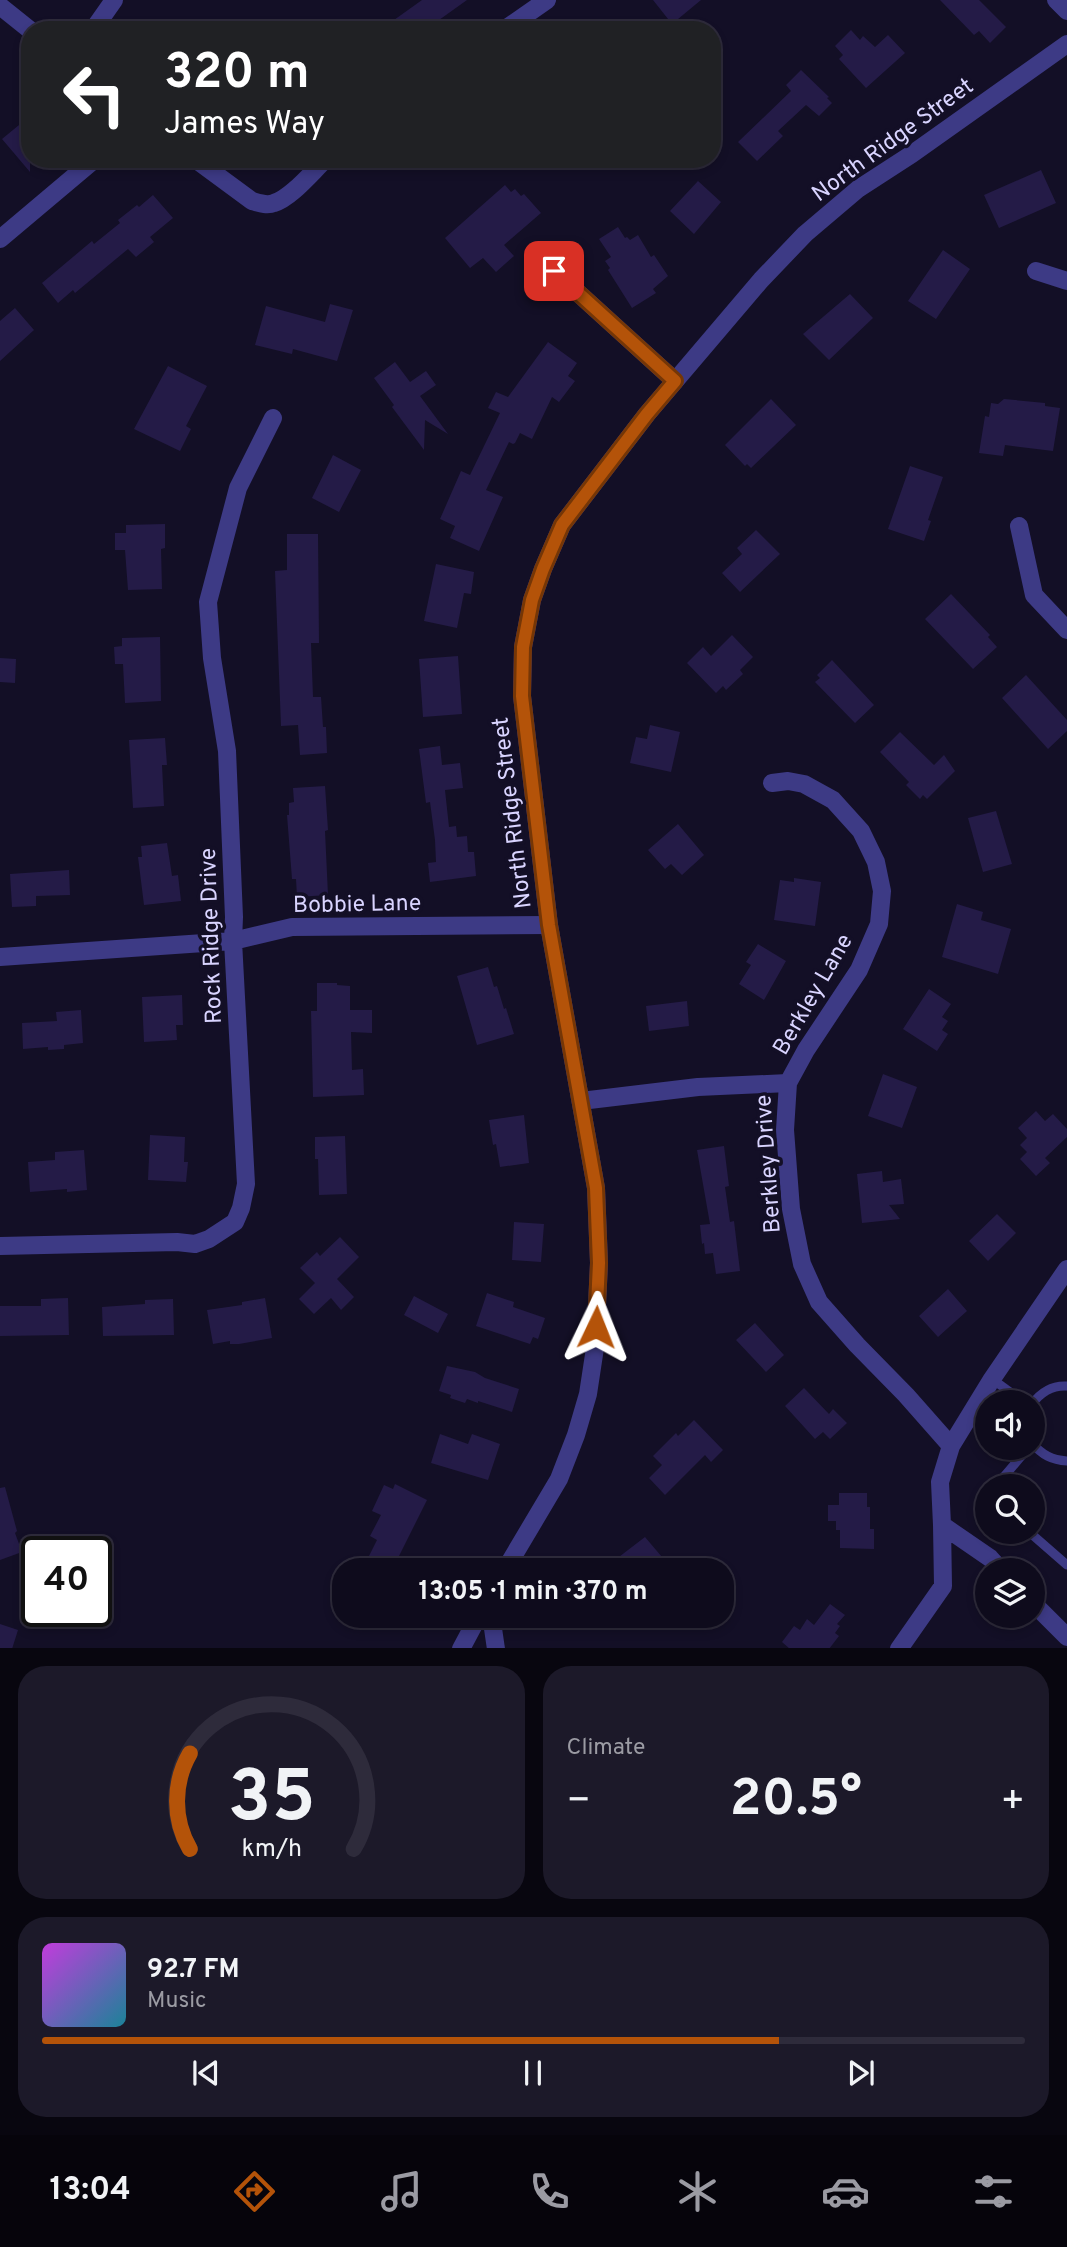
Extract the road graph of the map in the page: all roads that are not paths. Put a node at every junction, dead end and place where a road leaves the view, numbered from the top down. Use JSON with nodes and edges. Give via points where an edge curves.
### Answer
{"nodes":[{"id":1,"x":114,"y":0,"type":"edge"},
{"id":2,"x":547,"y":0,"type":"edge"},
{"id":3,"x":1056,"y":0,"type":"edge"},
{"id":4,"x":0,"y":6,"type":"edge"},
{"id":5,"x":1067,"y":11,"type":"edge"},
{"id":6,"x":99,"y":21,"type":"edge"},
{"id":7,"x":517,"y":21,"type":"edge"},
{"id":8,"x":21,"y":23,"type":"edge"},
{"id":9,"x":1067,"y":44,"type":"edge"},
{"id":10,"x":84,"y":168,"type":"edge"},
{"id":11,"x":206,"y":168,"type":"edge"},
{"id":12,"x":317,"y":168,"type":"edge"},
{"id":13,"x":0,"y":239,"type":"edge"},
{"id":14,"x":554,"y":271,"type":"dead end"},
{"id":15,"x":1036,"y":271,"type":"dead end"},
{"id":16,"x":1067,"y":281,"type":"edge"},
{"id":17,"x":675,"y":381,"type":"junction"},
{"id":18,"x":274,"y":418,"type":"dead end"},
{"id":19,"x":1019,"y":526,"type":"dead end"},
{"id":20,"x":1067,"y":630,"type":"edge"},
{"id":21,"x":772,"y":783,"type":"dead end"},
{"id":22,"x":549,"y":925,"type":"junction"},
{"id":23,"x":233,"y":941,"type":"junction"},
{"id":24,"x":0,"y":957,"type":"edge"},
{"id":25,"x":788,"y":1083,"type":"junction"},
{"id":26,"x":581,"y":1101,"type":"junction"},
{"id":27,"x":0,"y":1246,"type":"edge"},
{"id":28,"x":1067,"y":1269,"type":"edge"},
{"id":29,"x":992,"y":1379,"type":"junction"},
{"id":30,"x":1067,"y":1385,"type":"edge"},
{"id":31,"x":1007,"y":1390,"type":"edge"},
{"id":32,"x":1045,"y":1391,"type":"edge"},
{"id":33,"x":951,"y":1446,"type":"junction"},
{"id":34,"x":1045,"y":1455,"type":"edge"},
{"id":35,"x":1018,"y":1460,"type":"edge"},
{"id":36,"x":1067,"y":1461,"type":"edge"},
{"id":37,"x":1006,"y":1474,"type":"edge"},
{"id":38,"x":942,"y":1525,"type":"junction"},
{"id":39,"x":1043,"y":1544,"type":"edge"},
{"id":40,"x":512,"y":1558,"type":"edge"},
{"id":41,"x":990,"y":1558,"type":"edge"},
{"id":42,"x":1067,"y":1565,"type":"edge"},
{"id":43,"x":1045,"y":1615,"type":"edge"},
{"id":44,"x":472,"y":1628,"type":"edge"},
{"id":45,"x":493,"y":1628,"type":"edge"},
{"id":46,"x":1067,"y":1637,"type":"edge"},
{"id":47,"x":461,"y":1648,"type":"edge"},
{"id":48,"x":496,"y":1648,"type":"edge"},
{"id":49,"x":899,"y":1648,"type":"edge"}],
"edges":[{"from":1,"to":6,"type":"street"},
{"from":2,"to":7,"type":"street"},
{"from":3,"to":5,"type":"street"},
{"from":4,"to":8,"type":"street"},
{"from":9,"to":17,"type":"street","name":"North Ridge Street","via":[[858,189],[815,225]]},
{"from":10,"to":13,"type":"street"},
{"from":11,"to":12,"type":"street","via":[[261,204],[285,198]]},
{"from":14,"to":17,"type":"street"},
{"from":15,"to":16,"type":"street"},
{"from":17,"to":22,"type":"street","name":"North Ridge Street","via":[[562,525],[532,600],[523,647],[522,696]]},
{"from":18,"to":23,"type":"street","name":"Rock Ridge Drive","via":[[238,488],[208,602],[227,751]]},
{"from":19,"to":20,"type":"street","via":[[1034,595]]},
{"from":21,"to":25,"type":"street","name":"Berkley Lane","via":[[804,784],[833,800],[862,831],[882,891],[879,924],[859,970]]},
{"from":22,"to":23,"type":"street","name":"Bobbie Lane","via":[[292,927]]},
{"from":22,"to":26,"type":"street","name":"North Ridge Street"},
{"from":23,"to":24,"type":"street","name":"Bobbie Lane"},
{"from":23,"to":27,"type":"street","name":"Rock Ridge Drive","via":[[246,1184],[235,1222],[195,1244]]},
{"from":25,"to":26,"type":"street","name":"Berkley Drive","via":[[698,1087]]},
{"from":25,"to":33,"type":"street","name":"Berkley Drive","via":[[791,1209],[802,1264],[819,1302]]},
{"from":26,"to":40,"type":"street","name":"North Ridge Street","via":[[596,1188],[596,1348],[588,1394],[559,1479]]},
{"from":28,"to":29,"type":"street"},
{"from":29,"to":31,"type":"lane"},
{"from":29,"to":33,"type":"street"},
{"from":30,"to":32,"type":"lane"},
{"from":33,"to":38,"type":"street","via":[[940,1482]]},
{"from":34,"to":36,"type":"lane"},
{"from":35,"to":37,"type":"lane"},
{"from":38,"to":41,"type":"street"},
{"from":38,"to":49,"type":"street","via":[[943,1586]]},
{"from":39,"to":42,"type":"lane"},
{"from":43,"to":46,"type":"street"},
{"from":44,"to":47,"type":"street"},
{"from":45,"to":48,"type":"street"}]}
